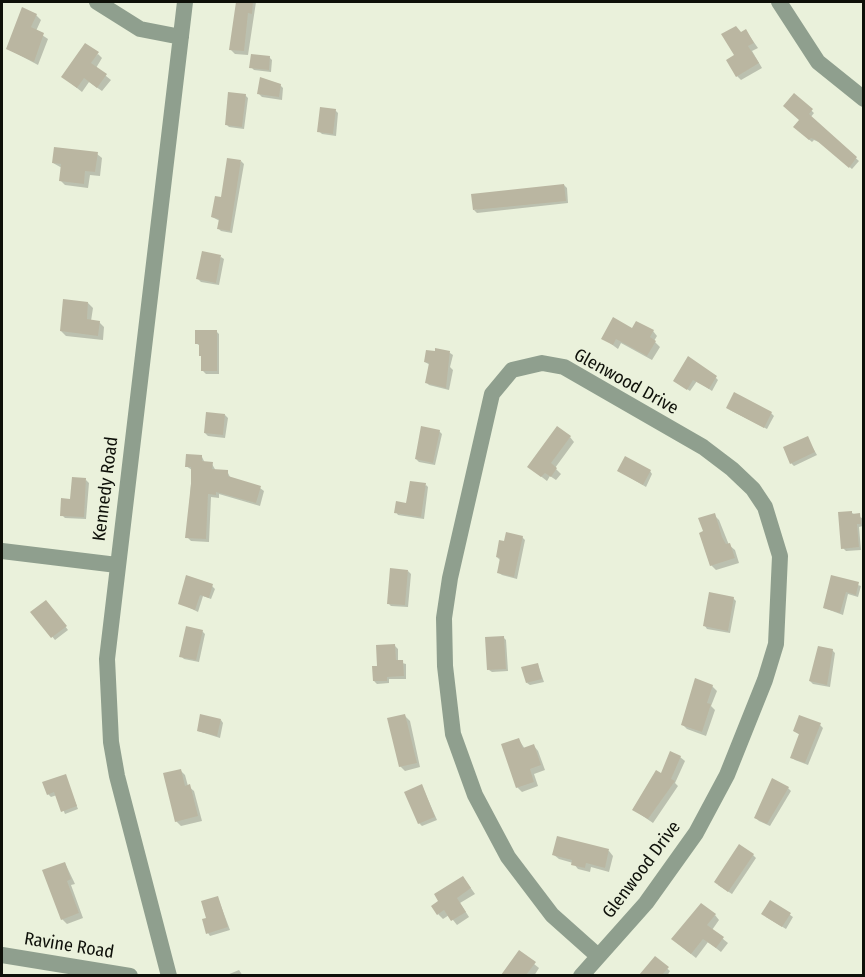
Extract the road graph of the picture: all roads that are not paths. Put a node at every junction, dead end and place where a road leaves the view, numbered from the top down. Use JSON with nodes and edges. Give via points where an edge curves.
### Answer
{"nodes":[{"id":1,"x":97,"y":2,"type":"edge"},
{"id":2,"x":185,"y":2,"type":"edge"},
{"id":3,"x":779,"y":2,"type":"edge"},
{"id":4,"x":181,"y":37,"type":"junction"},
{"id":5,"x":864,"y":99,"type":"edge"},
{"id":6,"x":2,"y":551,"type":"edge"},
{"id":7,"x":117,"y":565,"type":"junction"},
{"id":8,"x":2,"y":955,"type":"edge"},
{"id":9,"x":598,"y":956,"type":"junction"},
{"id":10,"x":130,"y":975,"type":"edge"},
{"id":11,"x":169,"y":975,"type":"edge"},
{"id":12,"x":581,"y":975,"type":"edge"}],
"edges":[{"from":1,"to":4,"type":"street","via":[[140,28]]},
{"from":2,"to":4,"type":"street","name":"Kennedy Road"},
{"from":3,"to":5,"type":"street","via":[[818,62]]},
{"from":4,"to":7,"type":"street","name":"Kennedy Road"},
{"from":6,"to":7,"type":"street"},
{"from":7,"to":11,"type":"street","name":"Kennedy Road","via":[[107,659],[111,742],[123,808]]},
{"from":8,"to":10,"type":"street","name":"Ravine Road"},
{"from":9,"to":9,"type":"street","name":"Glenwood Drive","via":[[646,903],[696,833],[727,775],[776,644],[780,556],[765,507],[732,469],[703,447],[564,368],[542,363],[512,370],[492,394],[450,578],[444,618],[445,666],[453,734],[475,795],[514,865],[552,915]]},
{"from":9,"to":12,"type":"street","name":"Glenwood Drive"}]}
